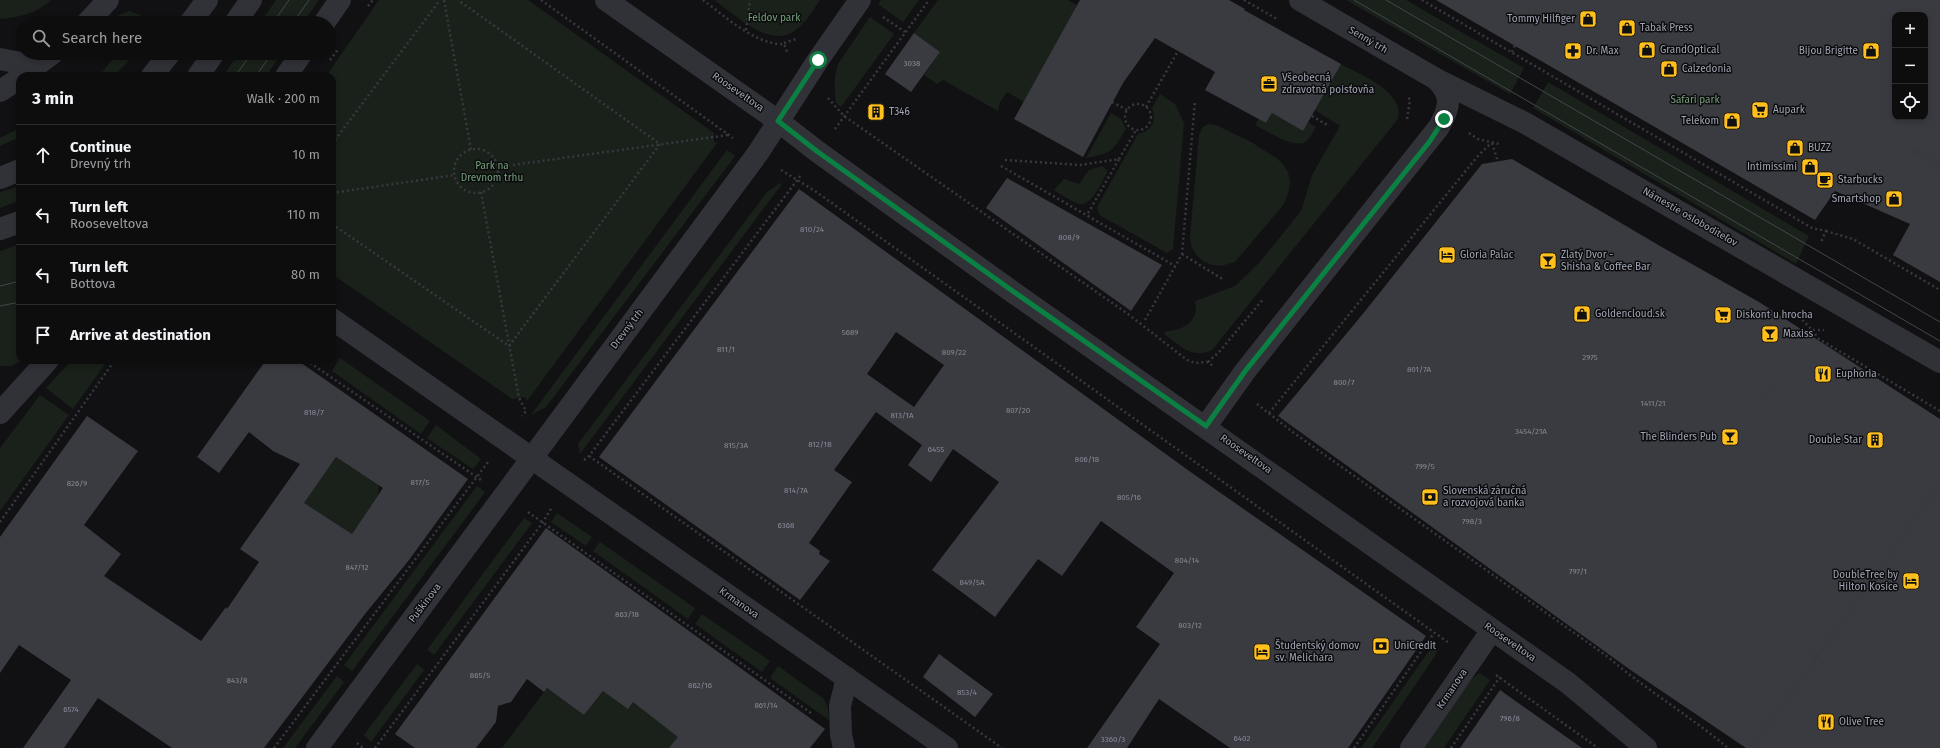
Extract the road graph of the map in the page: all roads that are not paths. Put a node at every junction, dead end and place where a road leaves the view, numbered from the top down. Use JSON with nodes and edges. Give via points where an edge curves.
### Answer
{"nodes":[{"id":1,"x":108,"y":0,"type":"edge"},
{"id":2,"x":207,"y":0,"type":"edge"},
{"id":3,"x":251,"y":0,"type":"edge"},
{"id":4,"x":340,"y":0,"type":"edge"},
{"id":5,"x":606,"y":0,"type":"edge"},
{"id":6,"x":860,"y":0,"type":"edge"},
{"id":7,"x":1300,"y":0,"type":"edge"},
{"id":8,"x":93,"y":16,"type":"edge"},
{"id":9,"x":195,"y":16,"type":"edge"},
{"id":10,"x":240,"y":16,"type":"edge"},
{"id":11,"x":329,"y":16,"type":"edge"},
{"id":12,"x":0,"y":59,"type":"edge"},
{"id":13,"x":165,"y":60,"type":"edge"},
{"id":14,"x":209,"y":60,"type":"edge"},
{"id":15,"x":297,"y":60,"type":"edge"},
{"id":16,"x":38,"y":65,"type":"edge"},
{"id":17,"x":155,"y":72,"type":"edge"},
{"id":18,"x":201,"y":72,"type":"edge"},
{"id":19,"x":289,"y":72,"type":"edge"},
{"id":20,"x":1436,"y":79,"type":"junction"},
{"id":21,"x":16,"y":81,"type":"edge"},
{"id":22,"x":0,"y":92,"type":"edge"},
{"id":23,"x":778,"y":121,"type":"junction"},
{"id":24,"x":16,"y":172,"type":"edge"},
{"id":25,"x":0,"y":178,"type":"edge"},
{"id":26,"x":16,"y":223,"type":"edge"},
{"id":27,"x":0,"y":229,"type":"edge"},
{"id":28,"x":336,"y":322,"type":"edge"},
{"id":29,"x":1940,"y":362,"type":"edge"},
{"id":30,"x":44,"y":364,"type":"edge"},
{"id":31,"x":0,"y":413,"type":"edge"},
{"id":32,"x":1206,"y":426,"type":"junction"},
{"id":33,"x":531,"y":458,"type":"junction"},
{"id":34,"x":1492,"y":630,"type":"junction"},
{"id":35,"x":847,"y":678,"type":"junction"},
{"id":36,"x":843,"y":742,"type":"edge"},
{"id":37,"x":317,"y":748,"type":"edge"},
{"id":38,"x":947,"y":748,"type":"edge"},
{"id":39,"x":1412,"y":748,"type":"edge"},
{"id":40,"x":1646,"y":748,"type":"edge"}],
"edges":[{"from":1,"to":8,"type":"street"},
{"from":2,"to":9,"type":"street"},
{"from":3,"to":10,"type":"street"},
{"from":4,"to":11,"type":"street"},
{"from":5,"to":23,"type":"street","name":"Rooseveltova"},
{"from":6,"to":23,"type":"street","name":"Drevný trh"},
{"from":7,"to":20,"type":"street","name":"Senný trh"},
{"from":12,"to":16,"type":"street"},
{"from":13,"to":17,"type":"street"},
{"from":14,"to":18,"type":"street"},
{"from":15,"to":19,"type":"street"},
{"from":20,"to":29,"type":"street","name":"Námestie osloboditeľov","via":[[1525,122]]},
{"from":20,"to":32,"type":"street","via":[[1445,88],[1449,102],[1439,128],[1246,370]]},
{"from":21,"to":22,"type":"street"},
{"from":23,"to":32,"type":"street","name":"Rooseveltova","via":[[1020,297]]},
{"from":23,"to":33,"type":"street","name":"Drevný trh","via":[[758,153]]},
{"from":24,"to":25,"type":"street"},
{"from":26,"to":27,"type":"street"},
{"from":28,"to":33,"type":"street"},
{"from":30,"to":31,"type":"street"},
{"from":32,"to":34,"type":"street","name":"Rooseveltova"},
{"from":33,"to":35,"type":"street","name":"Krmanova"},
{"from":33,"to":37,"type":"street","name":"Puškinova"},
{"from":34,"to":39,"type":"street","name":"Krmanova"},
{"from":34,"to":40,"type":"street","name":"Rooseveltova","via":[[1568,683]]},
{"from":35,"to":36,"type":"street","via":[[840,706]]},
{"from":35,"to":38,"type":"street","name":"Krmanova"}]}
